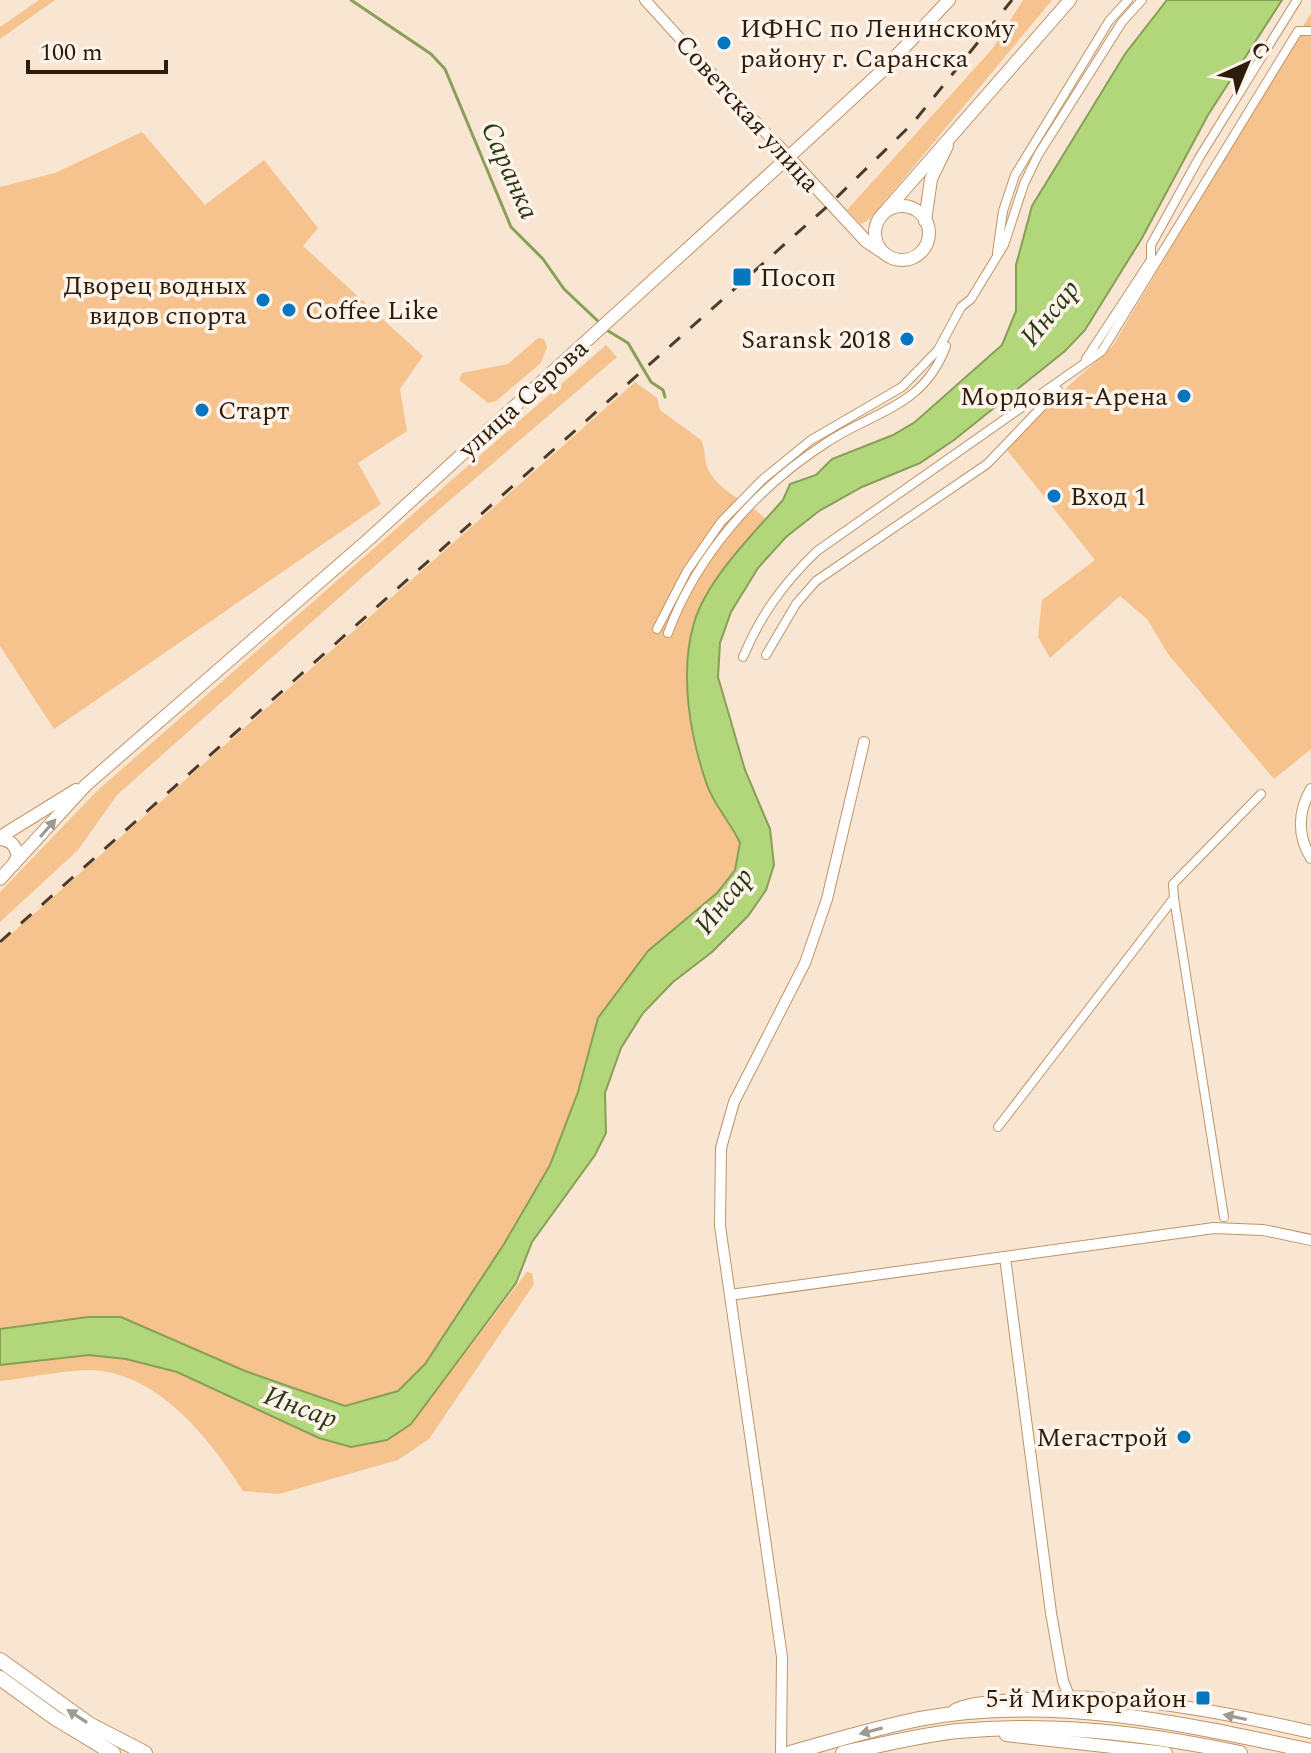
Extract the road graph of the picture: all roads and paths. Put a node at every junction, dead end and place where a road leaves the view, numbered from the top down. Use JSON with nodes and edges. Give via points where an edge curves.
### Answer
{"nodes":[{"id":1,"x":949,"y":0,"type":"edge"},
{"id":2,"x":1070,"y":0,"type":"edge"},
{"id":3,"x":1128,"y":0,"type":"edge"},
{"id":4,"x":1142,"y":0,"type":"edge"},
{"id":5,"x":1297,"y":0,"type":"edge"},
{"id":6,"x":663,"y":1,"type":"edge"},
{"id":7,"x":649,"y":4,"type":"edge"},
{"id":8,"x":1311,"y":31,"type":"edge"},
{"id":9,"x":952,"y":136,"type":"junction"},
{"id":10,"x":776,"y":144,"type":"joint"},
{"id":11,"x":788,"y":157,"type":"junction"},
{"id":12,"x":882,"y":216,"type":"junction"},
{"id":13,"x":925,"y":221,"type":"junction"},
{"id":14,"x":852,"y":225,"type":"junction"},
{"id":15,"x":884,"y":253,"type":"junction"},
{"id":16,"x":996,"y":258,"type":"junction"},
{"id":17,"x":952,"y":323,"type":"junction"},
{"id":18,"x":1072,"y":376,"type":"junction"},
{"id":19,"x":657,"y":629,"type":"dead end"},
{"id":20,"x":668,"y":633,"type":"dead end"},
{"id":21,"x":766,"y":655,"type":"dead end"},
{"id":22,"x":743,"y":657,"type":"dead end"},
{"id":23,"x":864,"y":742,"type":"dead end"},
{"id":24,"x":86,"y":785,"type":"junction"},
{"id":25,"x":1311,"y":789,"type":"edge"},
{"id":26,"x":1261,"y":794,"type":"dead end"},
{"id":27,"x":0,"y":838,"type":"edge"},
{"id":28,"x":1311,"y":858,"type":"edge"},
{"id":29,"x":5,"y":875,"type":"edge"},
{"id":30,"x":1174,"y":898,"type":"junction"},
{"id":31,"x":998,"y":1127,"type":"dead end"},
{"id":32,"x":1224,"y":1217,"type":"dead end"},
{"id":33,"x":1311,"y":1240,"type":"edge"},
{"id":34,"x":1005,"y":1257,"type":"junction"},
{"id":35,"x":730,"y":1295,"type":"junction"},
{"id":36,"x":0,"y":1660,"type":"edge"},
{"id":37,"x":0,"y":1678,"type":"edge"},
{"id":38,"x":1069,"y":1696,"type":"junction"},
{"id":39,"x":947,"y":1716,"type":"junction"},
{"id":40,"x":951,"y":1732,"type":"junction"},
{"id":41,"x":1311,"y":1732,"type":"edge"},
{"id":42,"x":1311,"y":1751,"type":"edge"},
{"id":43,"x":113,"y":1753,"type":"edge"},
{"id":44,"x":145,"y":1753,"type":"edge"},
{"id":45,"x":781,"y":1753,"type":"edge"},
{"id":46,"x":790,"y":1753,"type":"edge"},
{"id":47,"x":843,"y":1753,"type":"edge"},
{"id":48,"x":1166,"y":1753,"type":"edge"},
{"id":49,"x":1240,"y":1753,"type":"edge"}],
"edges":[{"from":1,"to":11,"type":"street","name":"улица Серова","via":[[883,70]]},
{"from":2,"to":9,"type":"street"},
{"from":3,"to":16,"type":"street","via":[[1109,21],[1015,175]]},
{"from":4,"to":16,"type":"street","via":[[1122,22],[1038,155]]},
{"from":5,"to":18,"type":"street","via":[[1199,158],[1151,245],[1151,260],[1097,347]]},
{"from":6,"to":7,"type":"street"},
{"from":7,"to":10,"type":"street","name":"Советская улица"},
{"from":8,"to":18,"type":"street","via":[[1298,31],[1102,351]]},
{"from":9,"to":12,"type":"street"},
{"from":9,"to":13,"type":"street","via":[[931,179]]},
{"from":10,"to":11,"type":"street","name":"Советская улица"},
{"from":11,"to":14,"type":"street","name":"Советская улица"},
{"from":11,"to":24,"type":"street","name":"улица Серова","via":[[369,539]]},
{"from":12,"to":13,"type":"street","via":[[906,207]]},
{"from":12,"to":14,"type":"street","via":[[868,226]]},
{"from":12,"to":15,"type":"street","via":[[876,240]]},
{"from":13,"to":15,"type":"street","via":[[928,239],[920,253],[898,260]]},
{"from":14,"to":15,"type":"street","name":"Советская улица"},
{"from":16,"to":17,"type":"street"},
{"from":17,"to":19,"type":"street","via":[[938,350],[902,387],[811,440],[721,522],[687,571]]},
{"from":17,"to":20,"type":"street","via":[[944,351],[922,389],[826,442],[741,515],[695,575]]},
{"from":18,"to":21,"type":"street","via":[[987,464],[816,581]]},
{"from":18,"to":22,"type":"street","via":[[817,551],[760,617]]},
{"from":23,"to":35,"type":"street","via":[[827,899],[805,963],[734,1102],[721,1148],[720,1226]]},
{"from":24,"to":27,"type":"street","name":"улица Серова"},
{"from":29,"to":24,"type":"street","name":"улица Серова","one_way":true},
{"from":25,"to":28,"type":"street","via":[[1301,828]]},
{"from":26,"to":30,"type":"street","via":[[1173,884]]},
{"from":27,"to":29,"type":"street","via":[[8,840],[18,856]]},
{"from":30,"to":31,"type":"street"},
{"from":30,"to":32,"type":"street"},
{"from":33,"to":34,"type":"street","via":[[1263,1230],[1214,1228]]},
{"from":34,"to":35,"type":"street"},
{"from":34,"to":38,"type":"street","via":[[1051,1613]]},
{"from":35,"to":45,"type":"street","via":[[782,1657]]},
{"from":44,"to":36,"type":"main road","one_way":true,"via":[[89,1724]]},
{"from":37,"to":43,"type":"main road"},
{"from":38,"to":39,"type":"street","via":[[970,1705]]},
{"from":41,"to":38,"type":"street","one_way":true,"via":[[1201,1710]]},
{"from":39,"to":42,"type":"main road","via":[[1047,1710],[1101,1713]]},
{"from":39,"to":46,"type":"main road","one_way":true},
{"from":40,"to":47,"type":"main road"},
{"from":40,"to":48,"type":"street","via":[[971,1737],[1017,1734]]},
{"from":40,"to":49,"type":"main road","via":[[1047,1727]]}]}
